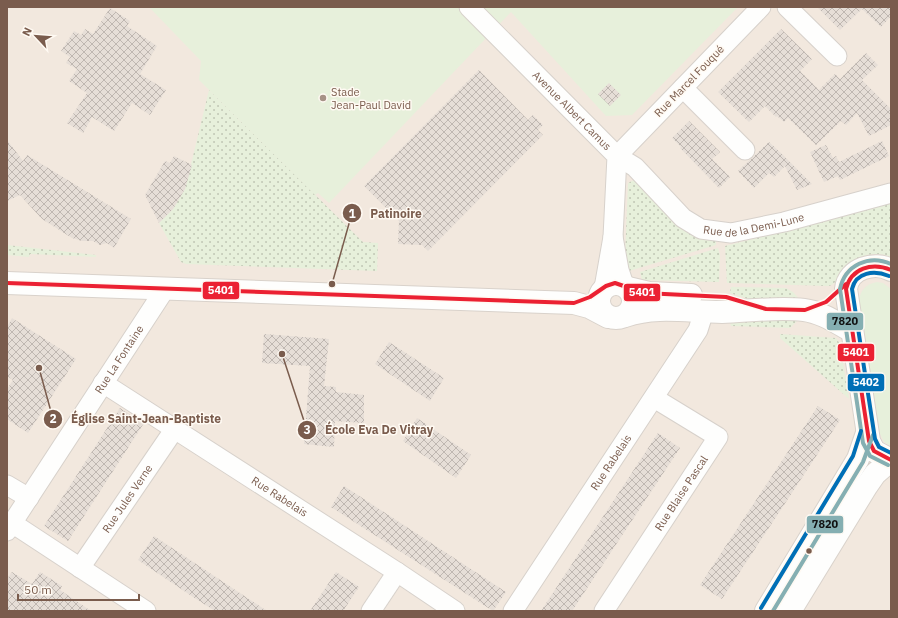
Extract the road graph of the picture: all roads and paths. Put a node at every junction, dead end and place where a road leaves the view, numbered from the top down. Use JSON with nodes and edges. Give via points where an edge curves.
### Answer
{"nodes":[{"id":1,"x":761,"y":7,"type":"edge"},
{"id":2,"x":787,"y":7,"type":"edge"},
{"id":3,"x":473,"y":11,"type":"edge"},
{"id":4,"x":837,"y":56,"type":"dead end"},
{"id":5,"x":683,"y":88,"type":"junction"},
{"id":6,"x":745,"y":150,"type":"dead end"},
{"id":7,"x":617,"y":156,"type":"junction"},
{"id":8,"x":891,"y":193,"type":"edge"},
{"id":9,"x":891,"y":270,"type":"edge"},
{"id":10,"x":7,"y":284,"type":"edge"},
{"id":11,"x":846,"y":284,"type":"junction"},
{"id":12,"x":614,"y":288,"type":"junction"},
{"id":13,"x":164,"y":289,"type":"junction"},
{"id":14,"x":574,"y":303,"type":"junction"},
{"id":15,"x":766,"y":309,"type":"junction"},
{"id":16,"x":805,"y":310,"type":"junction"},
{"id":17,"x":704,"y":311,"type":"junction"},
{"id":18,"x":616,"y":316,"type":"junction"},
{"id":19,"x":852,"y":331,"type":"junction"},
{"id":20,"x":103,"y":383,"type":"junction"},
{"id":21,"x":654,"y":398,"type":"junction"},
{"id":22,"x":174,"y":430,"type":"junction"},
{"id":23,"x":867,"y":433,"type":"junction"},
{"id":24,"x":891,"y":460,"type":"edge"},
{"id":25,"x":7,"y":485,"type":"edge"},
{"id":26,"x":28,"y":498,"type":"junction"},
{"id":27,"x":9,"y":527,"type":"edge"},
{"id":28,"x":80,"y":568,"type":"junction"},
{"id":29,"x":397,"y":572,"type":"junction"},
{"id":30,"x":146,"y":611,"type":"edge"},
{"id":31,"x":371,"y":611,"type":"edge"},
{"id":32,"x":455,"y":611,"type":"edge"},
{"id":33,"x":513,"y":611,"type":"edge"},
{"id":34,"x":604,"y":611,"type":"edge"},
{"id":35,"x":766,"y":611,"type":"edge"},
{"id":36,"x":790,"y":611,"type":"edge"}],
"edges":[{"from":1,"to":5,"type":"street","name":"Rue Marcel Fouqué"},
{"from":2,"to":4,"type":"street"},
{"from":3,"to":7,"type":"street","name":"Avenue Albert Camus"},
{"from":5,"to":6,"type":"street"},
{"from":5,"to":7,"type":"street","name":"Rue Marcel Fouqué"},
{"from":7,"to":8,"type":"street","name":"Rue de la Demi-Lune","via":[[635,166],[683,218],[701,229],[731,232],[784,222]]},
{"from":7,"to":12,"type":"street","name":"Avenue Albert Camus","via":[[613,237],[619,270]]},
{"from":9,"to":11,"type":"main road","via":[[877,266],[863,268]]},
{"from":10,"to":13,"type":"main road"},
{"from":11,"to":16,"type":"main road","via":[[826,302]]},
{"from":11,"to":19,"type":"main road"},
{"from":12,"to":14,"type":"main road"},
{"from":12,"to":15,"type":"main road","via":[[655,294],[726,297]]},
{"from":12,"to":18,"type":"main road","via":[[598,302],[601,311]]},
{"from":12,"to":18,"type":"main road","via":[[632,296],[633,305]]},
{"from":13,"to":14,"type":"main road"},
{"from":13,"to":20,"type":"street","name":"Rue La Fontaine"},
{"from":14,"to":18,"type":"main road"},
{"from":15,"to":16,"type":"main road"},
{"from":15,"to":17,"type":"main road"},
{"from":16,"to":19,"type":"main road"},
{"from":17,"to":18,"type":"main road","via":[[645,310]]},
{"from":17,"to":21,"type":"street","name":"Rue Rabelais","via":[[698,330]]},
{"from":19,"to":23,"type":"main road"},
{"from":20,"to":22,"type":"street","name":"Rue Rabelais"},
{"from":20,"to":26,"type":"street","name":"Rue La Fontaine"},
{"from":21,"to":33,"type":"street","name":"Rue Rabelais"},
{"from":21,"to":34,"type":"street","name":"Rue Blaise Pascal","via":[[718,437]]},
{"from":22,"to":28,"type":"street","name":"Rue Jules Verne"},
{"from":22,"to":29,"type":"street","name":"Rue Rabelais"},
{"from":23,"to":24,"type":"main road","via":[[874,451]]},
{"from":23,"to":35,"type":"main road","via":[[854,465]]},
{"from":24,"to":36,"type":"main road","via":[[875,474],[866,487]]},
{"from":25,"to":26,"type":"street"},
{"from":26,"to":27,"type":"street","name":"Rue La Fontaine"},
{"from":27,"to":28,"type":"street"},
{"from":28,"to":30,"type":"street"},
{"from":29,"to":31,"type":"street"},
{"from":29,"to":32,"type":"street","name":"Rue Rabelais"}]}
